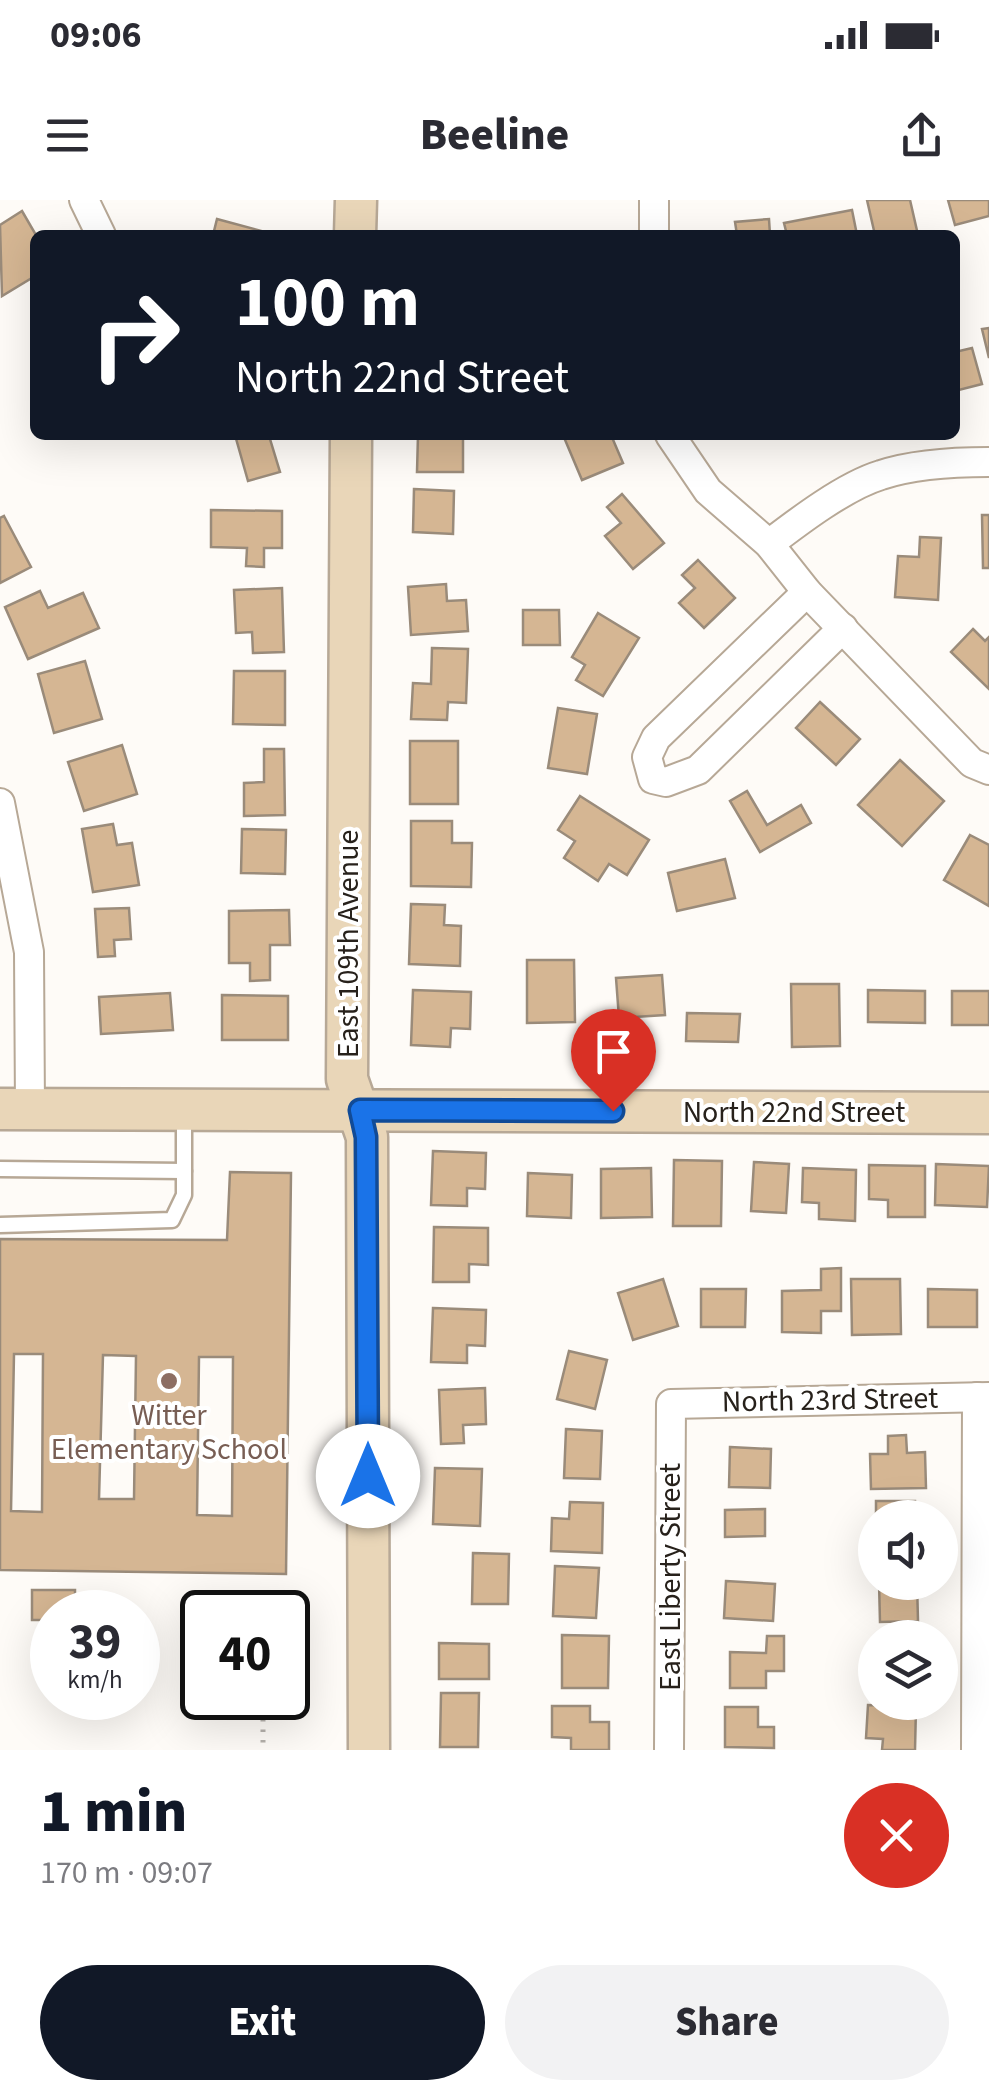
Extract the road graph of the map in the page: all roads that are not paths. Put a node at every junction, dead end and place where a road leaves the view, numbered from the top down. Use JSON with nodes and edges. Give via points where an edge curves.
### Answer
{"nodes":[{"id":1,"x":84,"y":200,"type":"edge"},
{"id":2,"x":356,"y":200,"type":"edge"},
{"id":3,"x":654,"y":200,"type":"edge"},
{"id":4,"x":99,"y":230,"type":"edge"},
{"id":5,"x":354,"y":230,"type":"edge"},
{"id":6,"x":654,"y":230,"type":"edge"},
{"id":7,"x":351,"y":440,"type":"edge"},
{"id":8,"x":673,"y":440,"type":"edge"},
{"id":9,"x":989,"y":462,"type":"edge"},
{"id":10,"x":769,"y":544,"type":"junction"},
{"id":11,"x":807,"y":592,"type":"junction"},
{"id":12,"x":843,"y":628,"type":"junction"},
{"id":13,"x":989,"y":770,"type":"edge"},
{"id":14,"x":0,"y":803,"type":"edge"},
{"id":15,"x":15,"y":1109,"type":"edge"},
{"id":16,"x":184,"y":1110,"type":"junction"},
{"id":17,"x":360,"y":1110,"type":"junction"},
{"id":18,"x":989,"y":1113,"type":"edge"},
{"id":19,"x":0,"y":1169,"type":"edge"},
{"id":20,"x":184,"y":1172,"type":"junction"},
{"id":21,"x":0,"y":1225,"type":"edge"},
{"id":22,"x":983,"y":1397,"type":"edge"},
{"id":23,"x":671,"y":1404,"type":"joint"},
{"id":24,"x":369,"y":1750,"type":"edge"},
{"id":25,"x":669,"y":1750,"type":"edge"},
{"id":26,"x":976,"y":1750,"type":"edge"}],
"edges":[{"from":1,"to":4,"type":"street"},
{"from":2,"to":5,"type":"street"},
{"from":3,"to":6,"type":"street"},
{"from":7,"to":17,"type":"street","name":"East 109th Avenue","via":[[347,1079]]},
{"from":8,"to":10,"type":"street","via":[[708,491]]},
{"from":9,"to":10,"type":"street","via":[[880,475]]},
{"from":10,"to":11,"type":"street"},
{"from":11,"to":12,"type":"street"},
{"from":11,"to":12,"type":"street","via":[[656,738],[647,757],[654,779],[666,782],[698,770]]},
{"from":12,"to":13,"type":"street","via":[[972,763]]},
{"from":14,"to":15,"type":"street","via":[[29,952]]},
{"from":15,"to":16,"type":"street","name":"North 22nd Street"},
{"from":16,"to":17,"type":"street","name":"North 22nd Street"},
{"from":16,"to":20,"type":"lane"},
{"from":17,"to":18,"type":"street","name":"North 22nd Street"},
{"from":17,"to":24,"type":"street","name":"East 109th Avenue","via":[[366,1137]]},
{"from":19,"to":20,"type":"lane"},
{"from":20,"to":21,"type":"lane","via":[[184,1195],[172,1220]]},
{"from":22,"to":23,"type":"street","name":"North 23rd Street"},
{"from":22,"to":26,"type":"street"},
{"from":23,"to":25,"type":"street","name":"East Liberty Street"}]}
